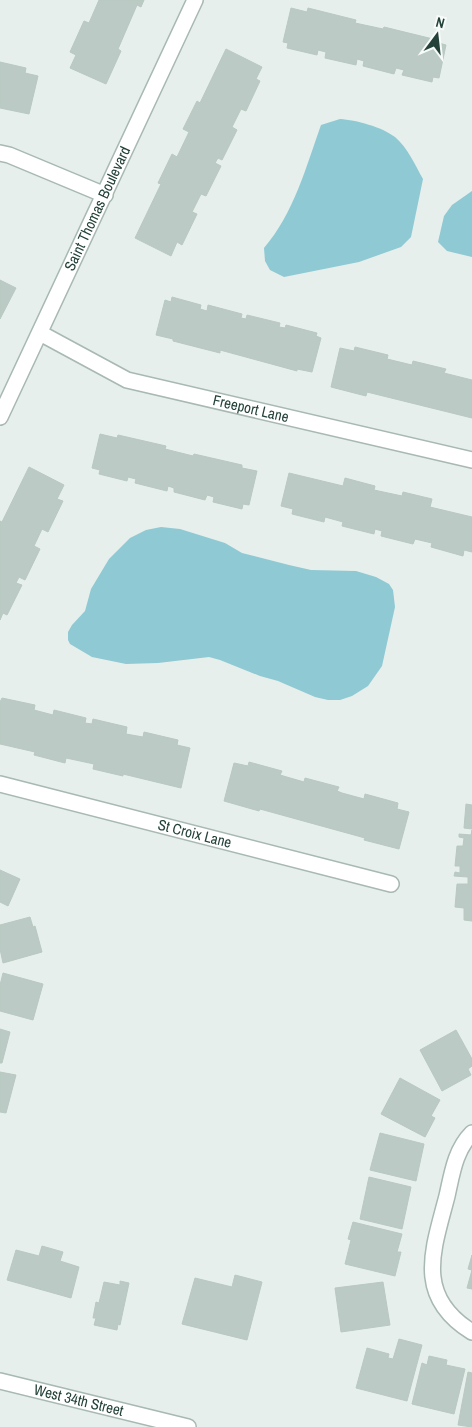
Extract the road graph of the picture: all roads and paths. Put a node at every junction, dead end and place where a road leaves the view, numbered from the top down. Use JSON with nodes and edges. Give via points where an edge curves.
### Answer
{"nodes":[{"id":1,"x":195,"y":0,"type":"edge"},
{"id":2,"x":0,"y":153,"type":"edge"},
{"id":3,"x":104,"y":195,"type":"junction"},
{"id":4,"x":40,"y":333,"type":"junction"},
{"id":5,"x":0,"y":417,"type":"edge"},
{"id":6,"x":472,"y":460,"type":"edge"},
{"id":7,"x":0,"y":784,"type":"edge"},
{"id":8,"x":391,"y":884,"type":"dead end"},
{"id":9,"x":472,"y":1133,"type":"edge"},
{"id":10,"x":472,"y":1332,"type":"edge"},
{"id":11,"x":0,"y":1380,"type":"edge"},
{"id":12,"x":188,"y":1427,"type":"edge"}],
"edges":[{"from":1,"to":3,"type":"street","name":"Saint Thomas Boulevard"},
{"from":2,"to":3,"type":"street"},
{"from":3,"to":4,"type":"street","name":"Saint Thomas Boulevard"},
{"from":4,"to":5,"type":"street","name":"Saint Thomas Boulevard"},
{"from":4,"to":6,"type":"street","name":"Freeport Lane","via":[[127,380]]},
{"from":7,"to":8,"type":"street","name":"St Croix Lane"},
{"from":9,"to":10,"type":"street","via":[[456,1160],[434,1244],[432,1265],[435,1286],[443,1304]]},
{"from":11,"to":12,"type":"street","name":"West 34th Street"}]}
